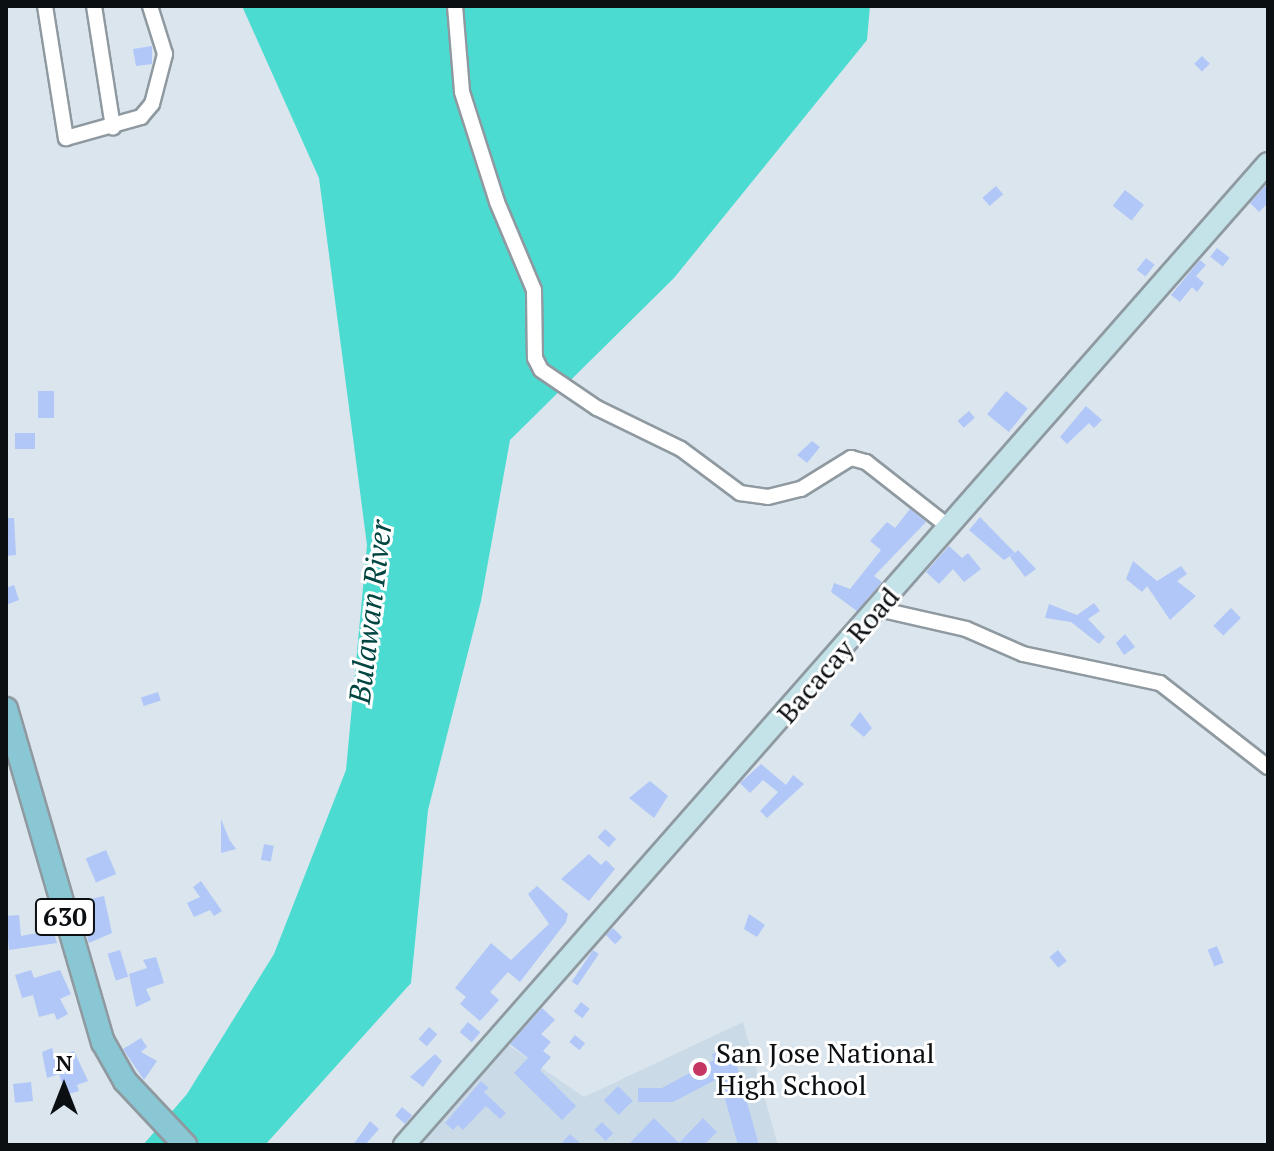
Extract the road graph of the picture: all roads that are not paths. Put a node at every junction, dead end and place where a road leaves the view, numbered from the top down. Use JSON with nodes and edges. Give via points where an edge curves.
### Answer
{"nodes":[{"id":1,"x":45,"y":6,"type":"edge"},
{"id":2,"x":94,"y":6,"type":"edge"},
{"id":3,"x":150,"y":6,"type":"edge"},
{"id":4,"x":455,"y":6,"type":"edge"},
{"id":5,"x":113,"y":128,"type":"junction"},
{"id":6,"x":1268,"y":163,"type":"edge"},
{"id":7,"x":949,"y":527,"type":"junction"},
{"id":8,"x":878,"y":609,"type":"junction"},
{"id":9,"x":6,"y":709,"type":"edge"},
{"id":10,"x":1268,"y":767,"type":"edge"},
{"id":11,"x":185,"y":1145,"type":"edge"},
{"id":12,"x":404,"y":1145,"type":"edge"}],
"edges":[{"from":1,"to":5,"type":"street","via":[[66,138]]},
{"from":2,"to":5,"type":"street"},
{"from":3,"to":5,"type":"street","via":[[165,54],[160,85],[141,117]]},
{"from":4,"to":7,"type":"street","via":[[462,92],[497,202],[534,290],[535,358],[541,370],[597,408],[681,449],[740,493],[768,497],[801,489],[851,458],[866,462]]},
{"from":6,"to":7,"type":"main road","name":"Bacacay Road"},
{"from":7,"to":8,"type":"main road","name":"Bacacay Road"},
{"from":8,"to":10,"type":"street","via":[[966,629],[1023,654],[1160,683]]},
{"from":8,"to":12,"type":"main road","name":"Bacacay Road"},
{"from":9,"to":11,"type":"main road","number":"630","via":[[103,1042],[125,1081]]}]}
